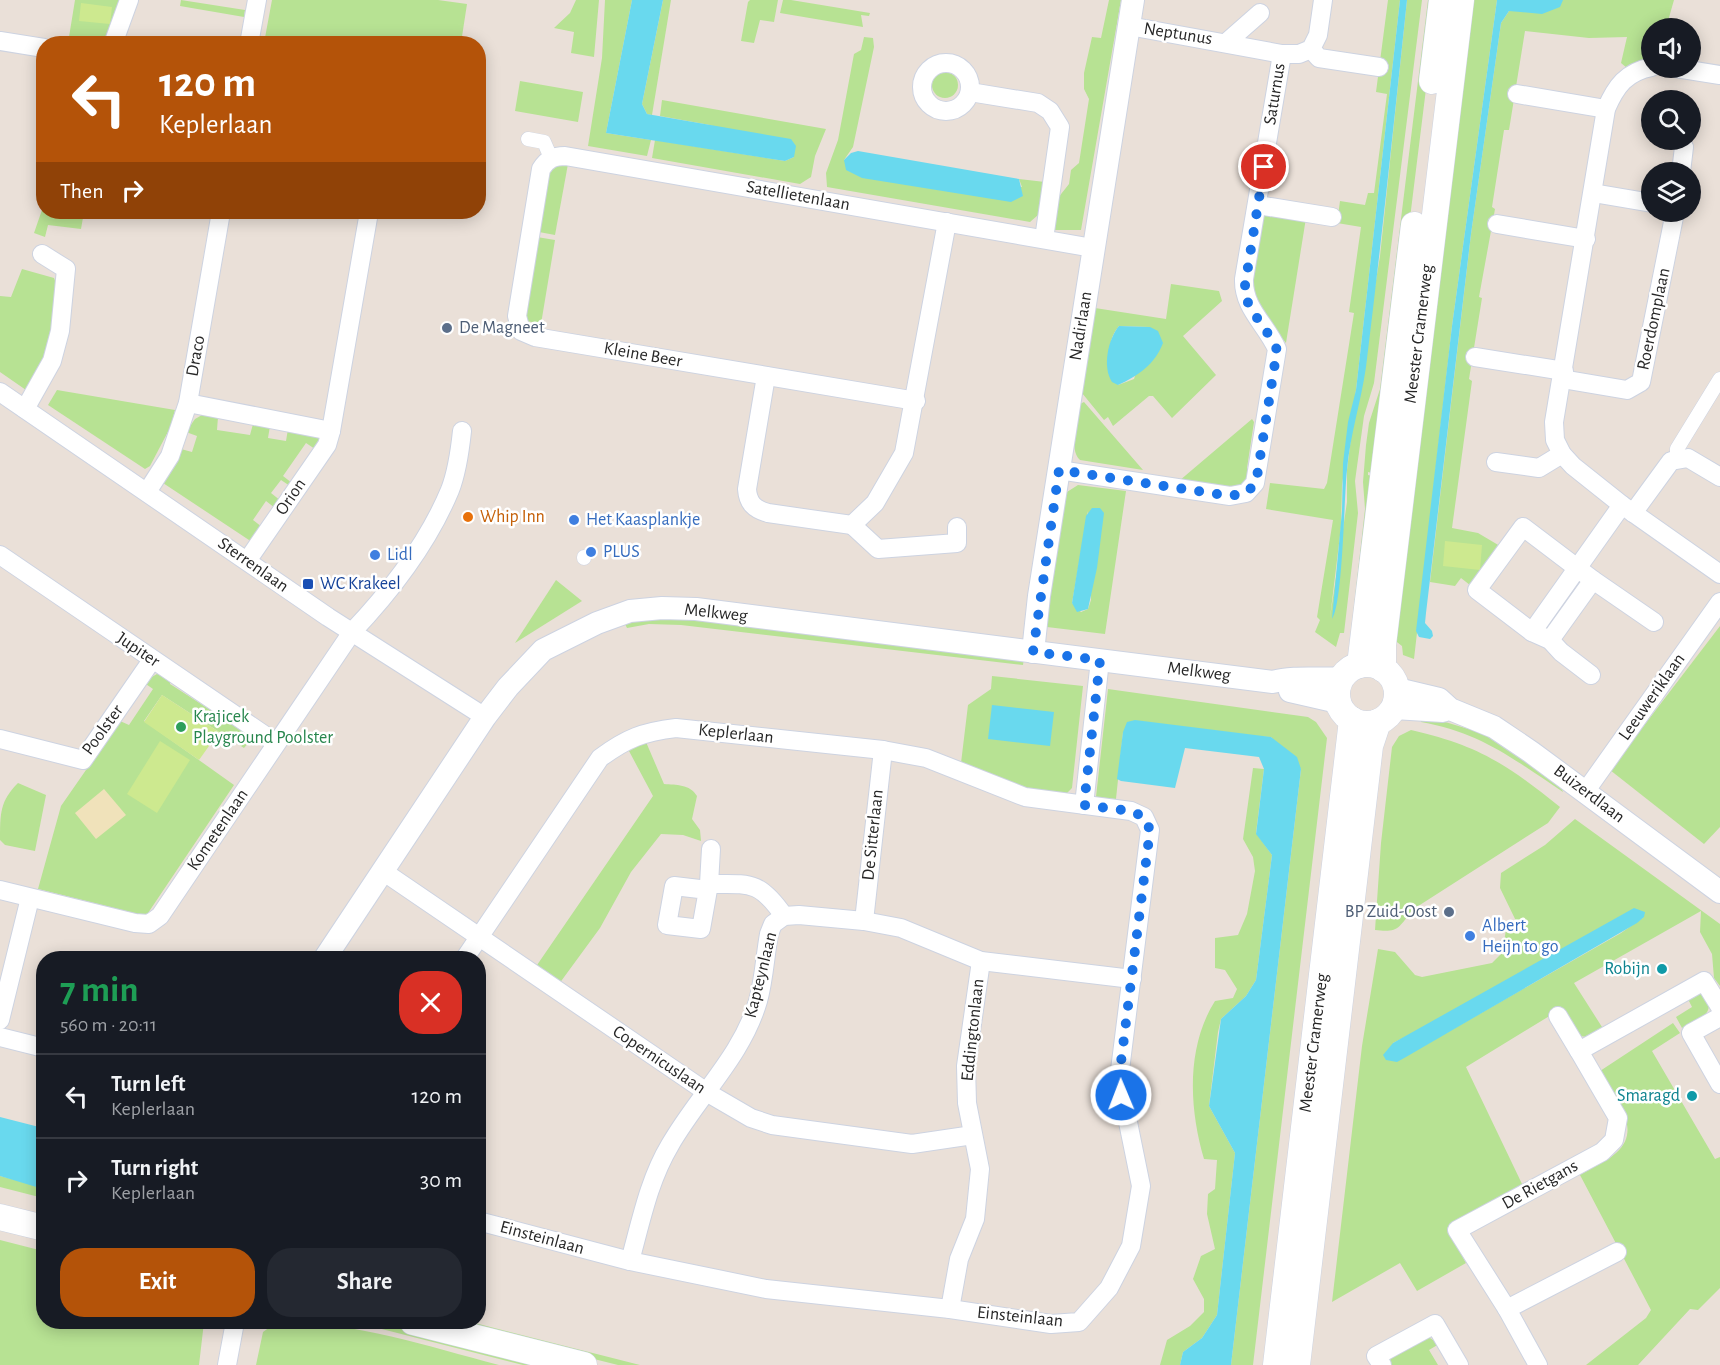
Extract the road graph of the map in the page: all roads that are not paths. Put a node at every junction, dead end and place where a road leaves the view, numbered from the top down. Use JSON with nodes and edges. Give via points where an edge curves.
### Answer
{"nodes":[{"id":1,"x":129,"y":0,"type":"edge"},
{"id":2,"x":257,"y":0,"type":"edge"},
{"id":3,"x":1133,"y":0,"type":"edge"},
{"id":4,"x":1323,"y":0,"type":"edge"},
{"id":5,"x":1442,"y":0,"type":"edge"},
{"id":6,"x":1461,"y":0,"type":"edge"},
{"id":7,"x":1260,"y":13,"type":"dead end"},
{"id":8,"x":1129,"y":26,"type":"junction"},
{"id":9,"x":116,"y":36,"type":"edge"},
{"id":10,"x":250,"y":36,"type":"edge"},
{"id":11,"x":0,"y":41,"type":"edge"},
{"id":12,"x":1227,"y":42,"type":"junction"},
{"id":13,"x":36,"y":47,"type":"edge"},
{"id":14,"x":1311,"y":49,"type":"junction"},
{"id":15,"x":1282,"y":54,"type":"junction"},
{"id":16,"x":1379,"y":67,"type":"dead end"},
{"id":17,"x":1641,"y":69,"type":"edge"},
{"id":18,"x":1701,"y":72,"type":"edge"},
{"id":19,"x":1720,"y":75,"type":"edge"},
{"id":20,"x":970,"y":92,"type":"dead end"},
{"id":21,"x":1517,"y":94,"type":"dead end"},
{"id":22,"x":1606,"y":109,"type":"junction"},
{"id":23,"x":528,"y":139,"type":"dead end"},
{"id":24,"x":551,"y":158,"type":"junction"},
{"id":25,"x":1593,"y":193,"type":"junction"},
{"id":26,"x":1641,"y":201,"type":"edge"},
{"id":27,"x":1258,"y":205,"type":"junction"},
{"id":28,"x":1332,"y":217,"type":"dead end"},
{"id":29,"x":220,"y":219,"type":"edge"},
{"id":30,"x":368,"y":219,"type":"edge"},
{"id":31,"x":947,"y":222,"type":"junction"},
{"id":32,"x":1673,"y":222,"type":"edge"},
{"id":33,"x":1497,"y":224,"type":"dead end"},
{"id":34,"x":1044,"y":239,"type":"junction"},
{"id":35,"x":1586,"y":239,"type":"junction"},
{"id":36,"x":1093,"y":248,"type":"junction"},
{"id":37,"x":42,"y":254,"type":"dead end"},
{"id":38,"x":1475,"y":357,"type":"dead end"},
{"id":39,"x":1563,"y":375,"type":"junction"},
{"id":40,"x":766,"y":376,"type":"junction"},
{"id":41,"x":1720,"y":379,"type":"edge"},
{"id":42,"x":0,"y":392,"type":"edge"},
{"id":43,"x":916,"y":401,"type":"junction"},
{"id":44,"x":188,"y":403,"type":"junction"},
{"id":45,"x":25,"y":409,"type":"junction"},
{"id":46,"x":463,"y":427,"type":"dead end"},
{"id":47,"x":331,"y":431,"type":"junction"},
{"id":48,"x":1562,"y":454,"type":"junction"},
{"id":49,"x":1677,"y":460,"type":"junction"},
{"id":50,"x":1496,"y":462,"type":"dead end"},
{"id":51,"x":1059,"y":470,"type":"junction"},
{"id":52,"x":1720,"y":477,"type":"edge"},
{"id":53,"x":147,"y":492,"type":"junction"},
{"id":54,"x":1628,"y":509,"type":"junction"},
{"id":55,"x":852,"y":525,"type":"junction"},
{"id":56,"x":957,"y":527,"type":"dead end"},
{"id":57,"x":0,"y":555,"type":"edge"},
{"id":58,"x":247,"y":561,"type":"junction"},
{"id":59,"x":1577,"y":568,"type":"junction"},
{"id":60,"x":1720,"y":574,"type":"edge"},
{"id":61,"x":1593,"y":580,"type":"junction"},
{"id":62,"x":1720,"y":602,"type":"edge"},
{"id":63,"x":1654,"y":622,"type":"dead end"},
{"id":64,"x":352,"y":632,"type":"junction"},
{"id":65,"x":1532,"y":632,"type":"junction"},
{"id":66,"x":1550,"y":640,"type":"junction"},
{"id":67,"x":1033,"y":652,"type":"junction"},
{"id":68,"x":152,"y":660,"type":"junction"},
{"id":69,"x":1100,"y":660,"type":"junction"},
{"id":70,"x":1591,"y":675,"type":"dead end"},
{"id":71,"x":1368,"y":694,"type":"junction"},
{"id":72,"x":485,"y":717,"type":"junction"},
{"id":73,"x":0,"y":739,"type":"edge"},
{"id":74,"x":276,"y":743,"type":"junction"},
{"id":75,"x":883,"y":750,"type":"junction"},
{"id":76,"x":1585,"y":792,"type":"junction"},
{"id":77,"x":1084,"y":805,"type":"junction"},
{"id":78,"x":1144,"y":817,"type":"joint"},
{"id":79,"x":711,"y":849,"type":"dead end"},
{"id":80,"x":384,"y":872,"type":"junction"},
{"id":81,"x":0,"y":890,"type":"edge"},
{"id":82,"x":1720,"y":892,"type":"edge"},
{"id":83,"x":30,"y":898,"type":"junction"},
{"id":84,"x":784,"y":916,"type":"junction"},
{"id":85,"x":864,"y":921,"type":"junction"},
{"id":86,"x":481,"y":936,"type":"junction"},
{"id":87,"x":330,"y":951,"type":"edge"},
{"id":88,"x":470,"y":951,"type":"edge"},
{"id":89,"x":981,"y":961,"type":"junction"},
{"id":90,"x":1132,"y":979,"type":"junction"},
{"id":91,"x":1720,"y":1007,"type":"edge"},
{"id":92,"x":1558,"y":1016,"type":"dead end"},
{"id":93,"x":1720,"y":1017,"type":"edge"},
{"id":94,"x":0,"y":1020,"type":"edge"},
{"id":95,"x":0,"y":1037,"type":"edge"},
{"id":96,"x":36,"y":1046,"type":"edge"},
{"id":97,"x":1579,"y":1051,"type":"junction"},
{"id":98,"x":1720,"y":1084,"type":"edge"},
{"id":99,"x":708,"y":1093,"type":"junction"},
{"id":100,"x":973,"y":1135,"type":"junction"},
{"id":101,"x":0,"y":1217,"type":"edge"},
{"id":102,"x":486,"y":1223,"type":"edge"},
{"id":103,"x":36,"y":1226,"type":"edge"},
{"id":104,"x":1617,"y":1252,"type":"dead end"},
{"id":105,"x":630,"y":1261,"type":"junction"},
{"id":106,"x":950,"y":1309,"type":"junction"},
{"id":107,"x":1507,"y":1309,"type":"junction"},
{"id":108,"x":234,"y":1329,"type":"edge"},
{"id":109,"x":441,"y":1329,"type":"edge"},
{"id":110,"x":227,"y":1365,"type":"edge"},
{"id":111,"x":584,"y":1365,"type":"edge"},
{"id":112,"x":1276,"y":1365,"type":"edge"},
{"id":113,"x":1297,"y":1365,"type":"edge"},
{"id":114,"x":1382,"y":1365,"type":"edge"},
{"id":115,"x":1459,"y":1365,"type":"edge"},
{"id":116,"x":1538,"y":1365,"type":"edge"}],
"edges":[{"from":1,"to":9,"type":"street"},
{"from":2,"to":10,"type":"street"},
{"from":3,"to":8,"type":"street","name":"Nadirlaan"},
{"from":4,"to":14,"type":"street","via":[[1318,34]]},
{"from":5,"to":71,"type":"main road","name":"Meester Cramerweg"},
{"from":6,"to":71,"type":"main road","name":"Meester Cramerweg","via":[[1385,621]]},
{"from":7,"to":12,"type":"street","name":"Neptunus"},
{"from":8,"to":12,"type":"street","name":"Neptunus"},
{"from":8,"to":36,"type":"street","name":"Nadirlaan"},
{"from":11,"to":13,"type":"street"},
{"from":12,"to":15,"type":"street","name":"Neptunus"},
{"from":14,"to":15,"type":"street","name":"Neptunus"},
{"from":14,"to":16,"type":"street","via":[[1319,58]]},
{"from":15,"to":27,"type":"street","name":"Saturnus"},
{"from":17,"to":22,"type":"street","via":[[1623,79]]},
{"from":18,"to":19,"type":"street"},
{"from":20,"to":34,"type":"street","via":[[1038,103],[1050,111],[1060,126]]},
{"from":21,"to":22,"type":"street"},
{"from":22,"to":25,"type":"street"},
{"from":23,"to":24,"type":"street","via":[[543,142]]},
{"from":24,"to":31,"type":"street","name":"Satellietenlaan","via":[[566,156]]},
{"from":24,"to":40,"type":"street","name":"Kleine Beer","via":[[540,179],[517,316],[521,331],[535,337]]},
{"from":25,"to":26,"type":"street"},
{"from":25,"to":35,"type":"street"},
{"from":27,"to":28,"type":"street"},
{"from":27,"to":51,"type":"street","name":"Saturnus","via":[[1244,292],[1247,304],[1277,350],[1258,476],[1251,489],[1230,496]]},
{"from":29,"to":44,"type":"street","name":"Draco"},
{"from":30,"to":47,"type":"street","name":"Orion"},
{"from":31,"to":34,"type":"street","name":"Satellietenlaan"},
{"from":31,"to":43,"type":"street"},
{"from":32,"to":39,"type":"street","name":"Roerdomplaan","via":[[1641,381],[1627,390]]},
{"from":33,"to":35,"type":"street"},
{"from":34,"to":36,"type":"street","name":"Satellietenlaan"},
{"from":35,"to":39,"type":"street"},
{"from":36,"to":51,"type":"street","name":"Nadirlaan"},
{"from":37,"to":45,"type":"street","via":[[66,269],[63,303],[52,362]]},
{"from":38,"to":39,"type":"street","name":"Roerdomplaan"},
{"from":39,"to":48,"type":"street","via":[[1554,422]]},
{"from":40,"to":43,"type":"street","name":"Kleine Beer"},
{"from":40,"to":55,"type":"street","via":[[748,499],[768,513]]},
{"from":41,"to":49,"type":"street","via":[[1677,449]]},
{"from":42,"to":45,"type":"street","name":"Sterrenlaan"},
{"from":43,"to":55,"type":"street","via":[[904,453],[875,503]]},
{"from":44,"to":47,"type":"street"},
{"from":44,"to":53,"type":"street","name":"Draco","via":[[170,456]]},
{"from":45,"to":53,"type":"street","name":"Sterrenlaan"},
{"from":46,"to":64,"type":"street","name":"Kometenlaan","via":[[450,489],[428,533],[381,602]]},
{"from":47,"to":58,"type":"street","name":"Orion","via":[[327,445]]},
{"from":48,"to":50,"type":"street","via":[[1539,468]]},
{"from":48,"to":54,"type":"street"},
{"from":49,"to":52,"type":"street","via":[[1688,458]]},
{"from":49,"to":54,"type":"street","via":[[1671,460]]},
{"from":51,"to":67,"type":"street","name":"Nadirlaan"},
{"from":53,"to":58,"type":"street","name":"Sterrenlaan"},
{"from":54,"to":59,"type":"street"},
{"from":54,"to":60,"type":"street"},
{"from":55,"to":56,"type":"street","via":[[878,549],[957,543]]},
{"from":57,"to":68,"type":"street","name":"Jupiter"},
{"from":58,"to":64,"type":"street","name":"Sterrenlaan"},
{"from":59,"to":61,"type":"street"},
{"from":59,"to":65,"type":"street"},
{"from":59,"to":65,"type":"street","via":[[1523,527],[1478,590]]},
{"from":61,"to":63,"type":"street"},
{"from":61,"to":66,"type":"street"},
{"from":62,"to":76,"type":"street","name":"Leeuweriklaan"},
{"from":64,"to":72,"type":"street","name":"Sterrenlaan"},
{"from":64,"to":74,"type":"street","name":"Kometenlaan"},
{"from":65,"to":66,"type":"street"},
{"from":66,"to":70,"type":"street"},
{"from":67,"to":69,"type":"street","name":"Melkweg"},
{"from":67,"to":72,"type":"street","name":"Melkweg","via":[[696,609],[662,608],[630,612],[597,623],[543,650]]},
{"from":68,"to":73,"type":"street","name":"Poolster","via":[[83,760]]},
{"from":68,"to":74,"type":"street","name":"Jupiter"},
{"from":69,"to":71,"type":"street","name":"Melkweg","via":[[1273,682],[1287,678],[1318,680]]},
{"from":69,"to":77,"type":"street"},
{"from":71,"to":76,"type":"street","name":"Buizerdlaan","via":[[1436,712],[1450,709],[1494,727]]},
{"from":71,"to":112,"type":"main road","name":"Meester Cramerweg"},
{"from":71,"to":113,"type":"main road","name":"Meester Cramerweg","via":[[1370,746]]},
{"from":72,"to":80,"type":"street","name":"Melkweg"},
{"from":74,"to":83,"type":"street","name":"Kometenlaan","via":[[159,916],[149,924]]},
{"from":75,"to":77,"type":"street","name":"Keplerlaan","via":[[926,758],[1025,797]]},
{"from":75,"to":85,"type":"street","name":"De Sitterlaan"},
{"from":75,"to":86,"type":"street","name":"Keplerlaan","via":[[676,728],[646,731],[622,741],[600,758]]},
{"from":76,"to":82,"type":"street","name":"Buizerdlaan"},
{"from":77,"to":78,"type":"street","name":"Keplerlaan","via":[[1131,811]]},
{"from":78,"to":90,"type":"street","name":"Einsteinlaan","via":[[1150,830],[1149,845]]},
{"from":79,"to":84,"type":"street","name":"Kapteynlaan","via":[[708,887],[750,884],[769,895]]},
{"from":80,"to":86,"type":"street","name":"Copernicuslaan"},
{"from":80,"to":87,"type":"street","name":"Melkweg"},
{"from":81,"to":83,"type":"street","name":"Kometenlaan"},
{"from":83,"to":94,"type":"street"},
{"from":84,"to":85,"type":"street","name":"Kapteynlaan"},
{"from":84,"to":99,"type":"street","name":"Kapteynlaan","via":[[773,924],[769,934],[758,1001],[746,1031]]},
{"from":85,"to":89,"type":"street","name":"Kapteynlaan","via":[[901,928]]},
{"from":86,"to":88,"type":"street"},
{"from":86,"to":99,"type":"street","name":"Copernicuslaan"},
{"from":89,"to":90,"type":"street","name":"Kapteynlaan"},
{"from":89,"to":100,"type":"street","name":"Eddingtonlaan","via":[[966,1066]]},
{"from":90,"to":106,"type":"street","name":"Einsteinlaan","via":[[1119,1078],[1141,1186],[1131,1246],[1110,1288],[1079,1322],[1051,1324]]},
{"from":91,"to":97,"type":"street","via":[[1704,981]]},
{"from":92,"to":97,"type":"street","name":"De Rietgans"},
{"from":93,"to":98,"type":"street","via":[[1691,1033]]},
{"from":95,"to":96,"type":"street"},
{"from":97,"to":107,"type":"street","name":"De Rietgans","via":[[1618,1118],[1614,1140],[1602,1152],[1457,1230]]},
{"from":99,"to":100,"type":"street","name":"Copernicuslaan","via":[[751,1118],[772,1125],[912,1144]]},
{"from":99,"to":105,"type":"street","name":"Kapteynlaan","via":[[670,1144],[649,1190]]},
{"from":100,"to":106,"type":"street","name":"Eddingtonlaan","via":[[980,1169],[975,1219],[959,1258]]},
{"from":101,"to":103,"type":"main road"},
{"from":102,"to":105,"type":"street","name":"Einsteinlaan"},
{"from":104,"to":107,"type":"street"},
{"from":105,"to":106,"type":"street","name":"Einsteinlaan","via":[[766,1289]]},
{"from":107,"to":116,"type":"street","name":"De Rietgans"},
{"from":108,"to":110,"type":"street"},
{"from":109,"to":111,"type":"main road"},
{"from":114,"to":115,"type":"street","via":[[1376,1356],[1435,1324]]}]}
